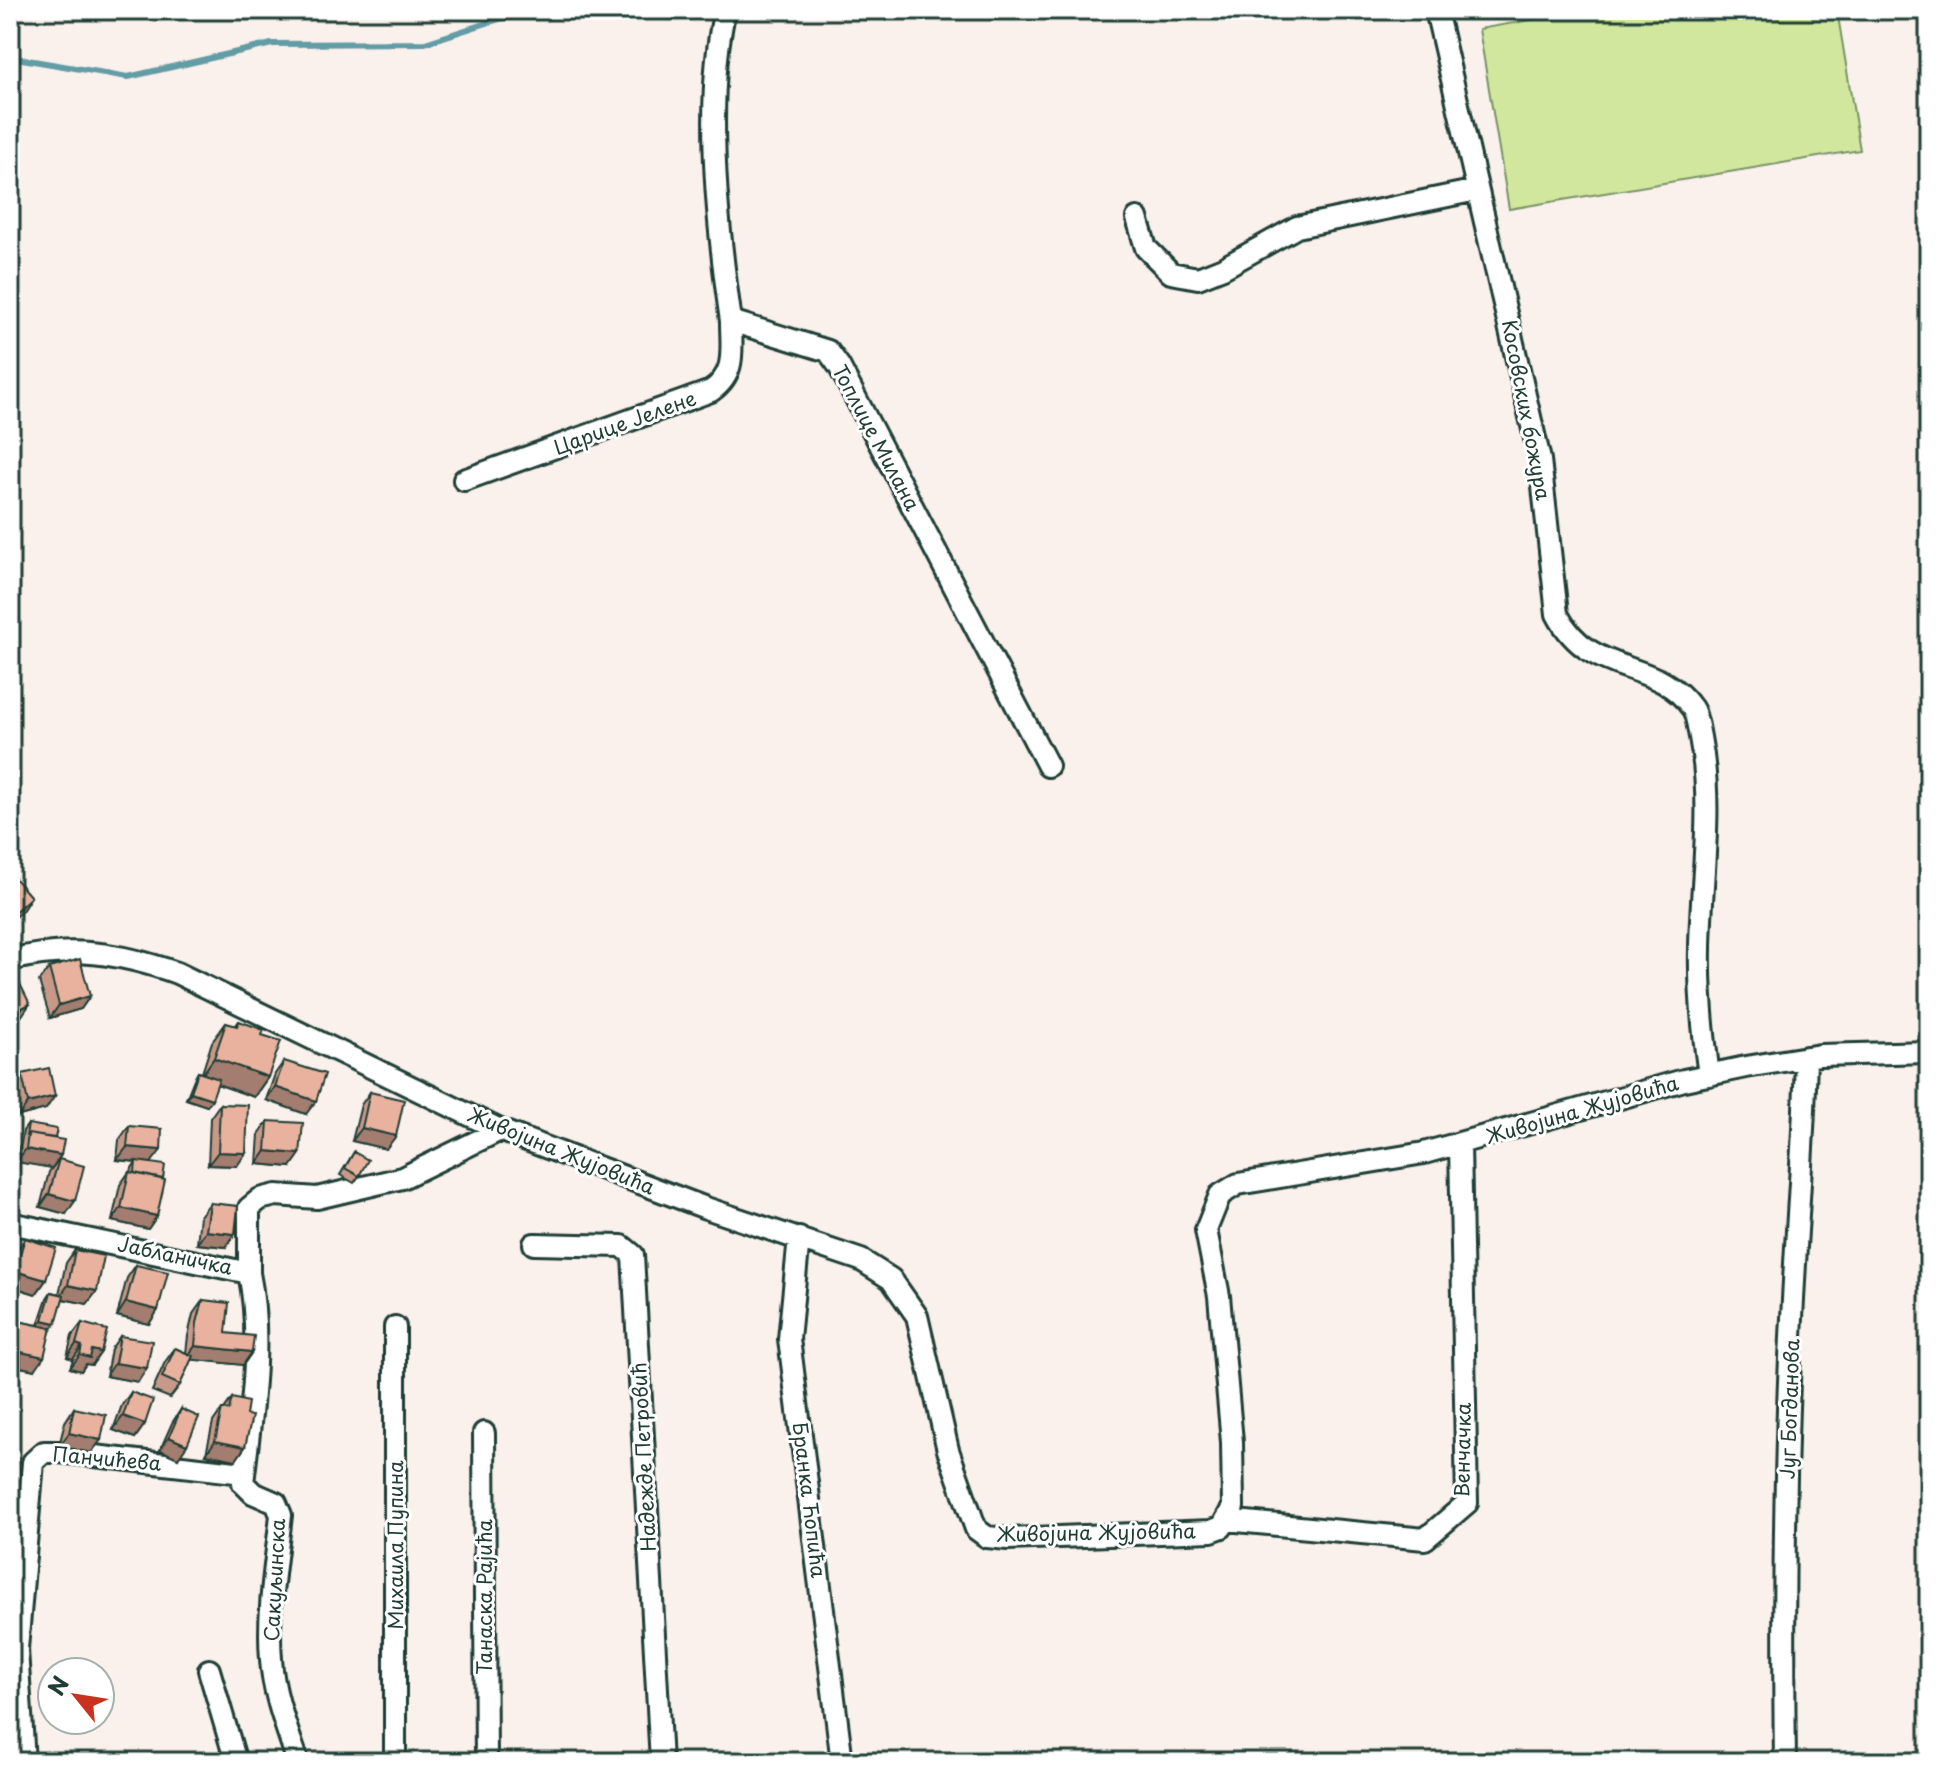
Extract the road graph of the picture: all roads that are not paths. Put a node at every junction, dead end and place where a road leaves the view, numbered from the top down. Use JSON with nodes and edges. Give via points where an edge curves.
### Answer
{"nodes":[{"id":1,"x":725,"y":10,"type":"edge"},
{"id":2,"x":1436,"y":10,"type":"edge"},
{"id":3,"x":1477,"y":190,"type":"junction"},
{"id":4,"x":1137,"y":218,"type":"dead end"},
{"id":5,"x":731,"y":321,"type":"junction"},
{"id":6,"x":464,"y":480,"type":"dead end"},
{"id":7,"x":1048,"y":766,"type":"dead end"},
{"id":8,"x":10,"y":960,"type":"edge"},
{"id":9,"x":1929,"y":1052,"type":"edge"},
{"id":10,"x":1806,"y":1057,"type":"junction"},
{"id":11,"x":1709,"y":1075,"type":"junction"},
{"id":12,"x":500,"y":1130,"type":"junction"},
{"id":13,"x":1460,"y":1144,"type":"junction"},
{"id":14,"x":10,"y":1223,"type":"edge"},
{"id":15,"x":799,"y":1238,"type":"junction"},
{"id":16,"x":534,"y":1244,"type":"dead end"},
{"id":17,"x":249,"y":1273,"type":"junction"},
{"id":18,"x":395,"y":1327,"type":"dead end"},
{"id":19,"x":484,"y":1433,"type":"dead end"},
{"id":20,"x":244,"y":1473,"type":"junction"},
{"id":21,"x":1226,"y":1520,"type":"junction"},
{"id":22,"x":209,"y":1670,"type":"dead end"},
{"id":23,"x":24,"y":1762,"type":"edge"},
{"id":24,"x":236,"y":1762,"type":"edge"},
{"id":25,"x":298,"y":1762,"type":"edge"},
{"id":26,"x":395,"y":1762,"type":"edge"},
{"id":27,"x":486,"y":1762,"type":"edge"},
{"id":28,"x":661,"y":1762,"type":"edge"},
{"id":29,"x":842,"y":1762,"type":"edge"},
{"id":30,"x":1785,"y":1762,"type":"edge"}],
"edges":[{"from":1,"to":5,"type":"street","via":[[718,39],[716,104],[721,248]]},
{"from":2,"to":3,"type":"street","name":"Косовских божура"},
{"from":3,"to":4,"type":"street","via":[[1297,227],[1198,278],[1171,273],[1146,248]]},
{"from":3,"to":11,"type":"street","name":"Косовских божура","via":[[1540,460],[1557,614],[1567,634],[1588,653],[1670,686],[1694,709],[1708,780],[1700,1012]]},
{"from":5,"to":6,"type":"street","name":"Царице Јелене","via":[[731,370],[711,391]]},
{"from":5,"to":7,"type":"street","name":"Топлице Милана","via":[[828,351],[839,366]]},
{"from":8,"to":12,"type":"street","name":"Живојина Жујовића","via":[[76,952],[125,955],[177,973]]},
{"from":9,"to":10,"type":"street","name":"Живојина Жујовића"},
{"from":10,"to":11,"type":"street","name":"Живојина Жујовића"},
{"from":10,"to":30,"type":"street","name":"Југ Богданова","via":[[1792,1317]]},
{"from":11,"to":13,"type":"street","name":"Живојина Жујовића"},
{"from":12,"to":15,"type":"street","name":"Живојина Жујовића"},
{"from":12,"to":17,"type":"street","name":"Јабланичка","via":[[402,1178],[317,1198],[260,1199],[249,1208]]},
{"from":13,"to":21,"type":"street","name":"Живојина Жујовића","via":[[1238,1184],[1220,1195],[1206,1230],[1219,1296],[1232,1442],[1233,1507]]},
{"from":13,"to":21,"type":"street","name":"Венчачка","via":[[1467,1503],[1425,1539]]},
{"from":14,"to":17,"type":"street","name":"Јабланичка"},
{"from":15,"to":21,"type":"street","name":"Живојина Жујовића","via":[[861,1260],[891,1279],[917,1316],[948,1450],[976,1529],[987,1537],[1211,1531]]},
{"from":15,"to":29,"type":"street","name":"Бранка Ћопића","via":[[789,1339]]},
{"from":16,"to":28,"type":"street","name":"Надежде Петровић","via":[[622,1246],[633,1255]]},
{"from":17,"to":20,"type":"street","via":[[256,1323]]},
{"from":18,"to":26,"type":"street","name":"Михаила Пупина"},
{"from":19,"to":27,"type":"street","name":"Танаска Рајића"},
{"from":20,"to":23,"type":"street","name":"Панчићева","via":[[59,1452],[44,1452],[33,1462],[17,1649]]},
{"from":20,"to":25,"type":"street","name":"Сакуљинска","via":[[243,1483],[276,1503],[281,1515],[271,1661]]},
{"from":22,"to":24,"type":"street"}]}
